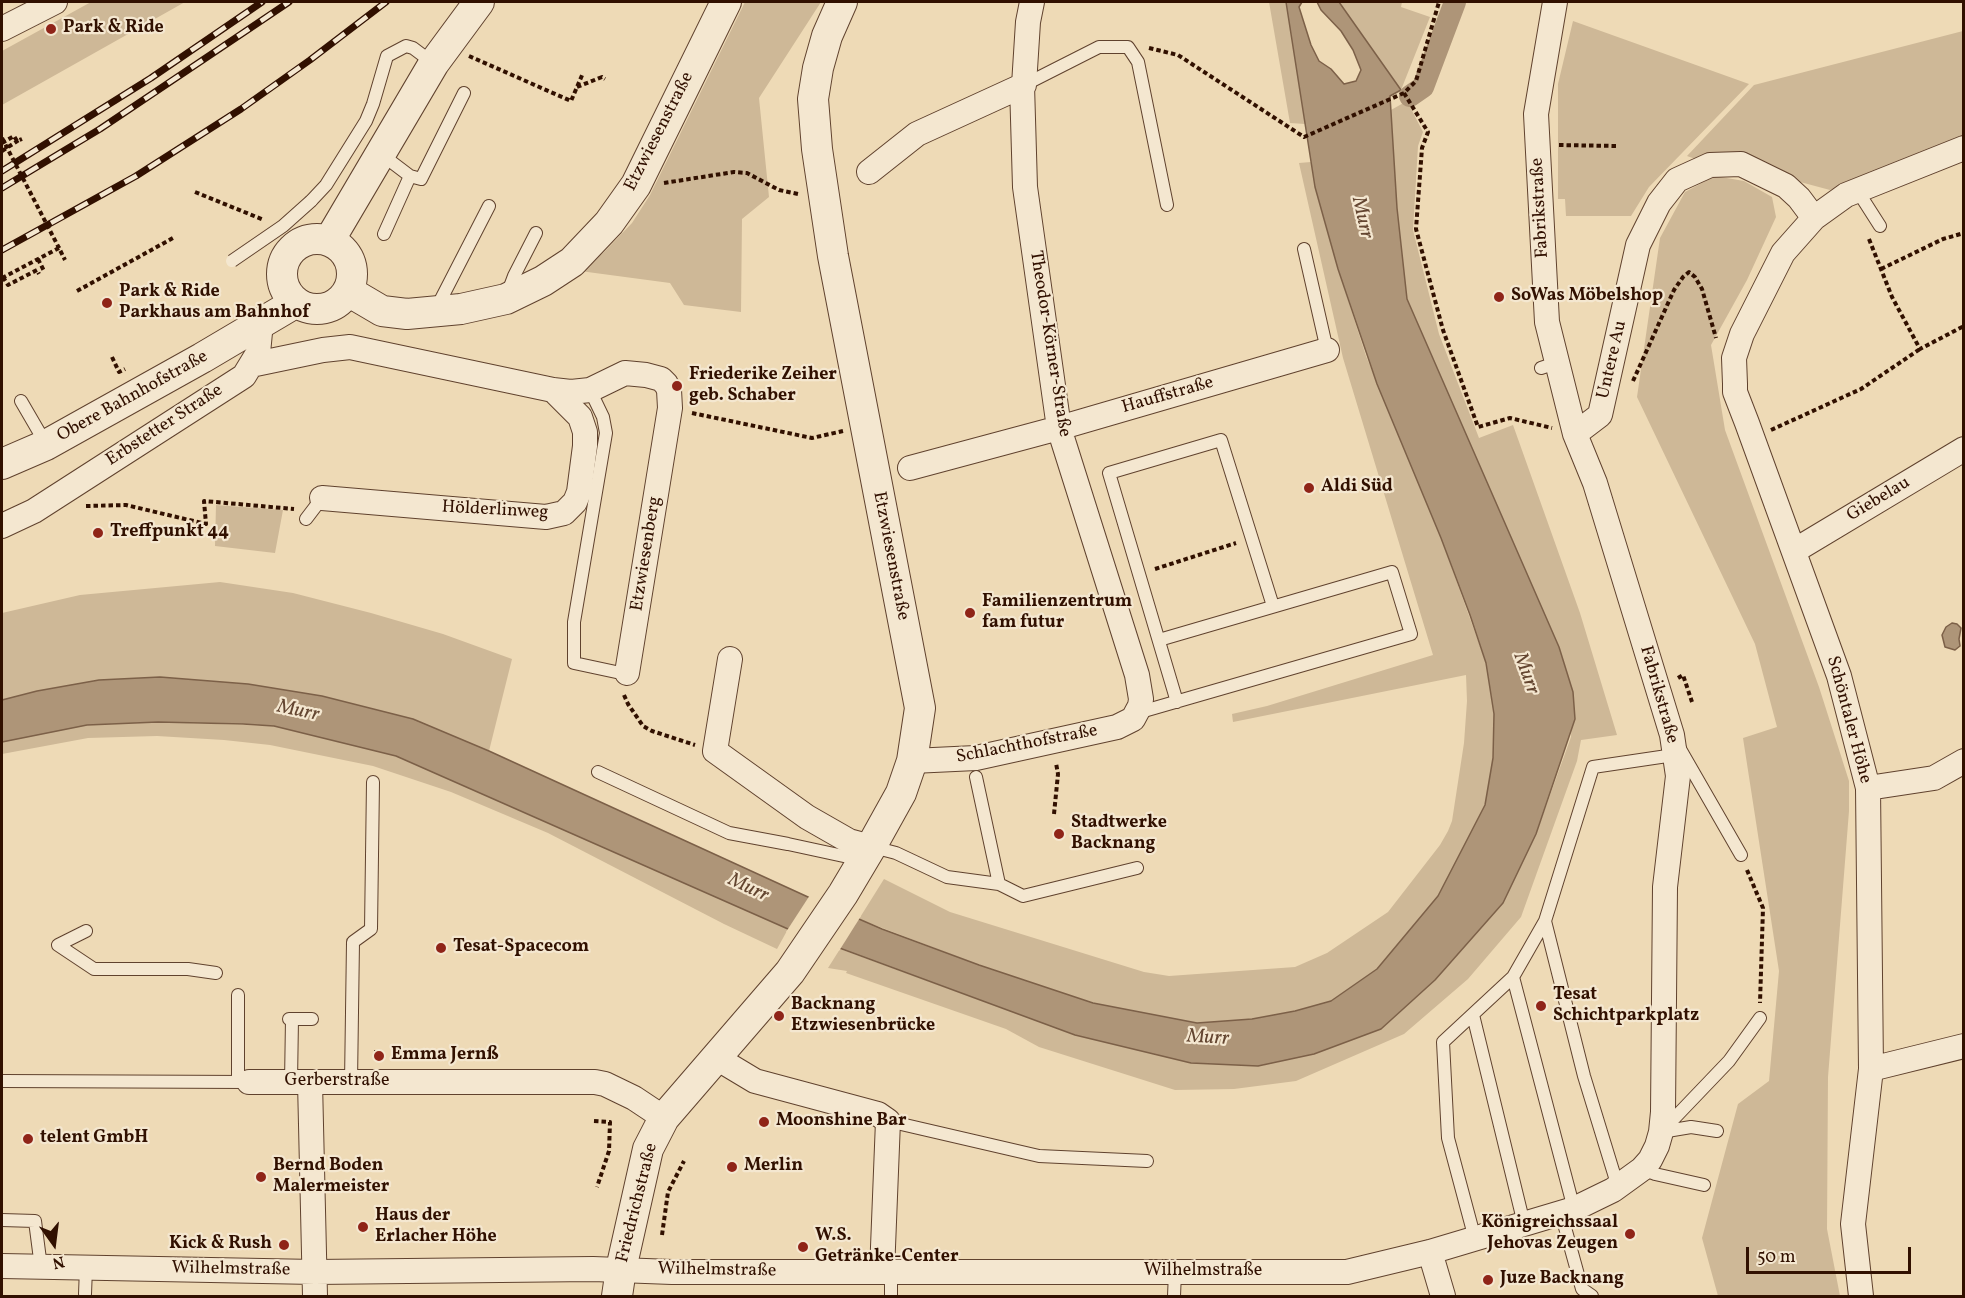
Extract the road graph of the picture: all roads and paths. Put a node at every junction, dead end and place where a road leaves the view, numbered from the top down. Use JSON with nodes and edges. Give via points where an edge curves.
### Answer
{"nodes":[{"id":1,"x":55,"y":2,"type":"edge"},
{"id":2,"x":479,"y":2,"type":"edge"},
{"id":3,"x":726,"y":2,"type":"edge"},
{"id":4,"x":842,"y":2,"type":"edge"},
{"id":5,"x":1032,"y":2,"type":"edge"},
{"id":6,"x":1439,"y":2,"type":"edge"},
{"id":7,"x":1554,"y":2,"type":"edge"},
{"id":8,"x":2,"y":29,"type":"edge"},
{"id":9,"x":1128,"y":47,"type":"junction"},
{"id":10,"x":435,"y":63,"type":"junction"},
{"id":11,"x":495,"y":67,"type":"dead end"},
{"id":12,"x":582,"y":73,"type":"dead end"},
{"id":13,"x":605,"y":79,"type":"dead end"},
{"id":14,"x":1023,"y":85,"type":"junction"},
{"id":15,"x":577,"y":87,"type":"junction"},
{"id":16,"x":464,"y":93,"type":"dead end"},
{"id":17,"x":1404,"y":93,"type":"junction"},
{"id":18,"x":2,"y":138,"type":"edge"},
{"id":19,"x":2,"y":143,"type":"edge"},
{"id":20,"x":1537,"y":145,"type":"junction"},
{"id":21,"x":1618,"y":146,"type":"dead end"},
{"id":22,"x":7,"y":148,"type":"junction"},
{"id":23,"x":1964,"y":148,"type":"edge"},
{"id":24,"x":2,"y":151,"type":"edge"},
{"id":25,"x":381,"y":154,"type":"junction"},
{"id":26,"x":869,"y":172,"type":"dead end"},
{"id":27,"x":410,"y":176,"type":"junction"},
{"id":28,"x":636,"y":185,"type":"junction"},
{"id":29,"x":1857,"y":190,"type":"junction"},
{"id":30,"x":195,"y":192,"type":"dead end"},
{"id":31,"x":802,"y":195,"type":"dead end"},
{"id":32,"x":1167,"y":205,"type":"dead end"},
{"id":33,"x":489,"y":206,"type":"dead end"},
{"id":34,"x":1814,"y":218,"type":"junction"},
{"id":35,"x":263,"y":220,"type":"dead end"},
{"id":36,"x":1880,"y":226,"type":"dead end"},
{"id":37,"x":536,"y":233,"type":"dead end"},
{"id":38,"x":1964,"y":233,"type":"edge"},
{"id":39,"x":384,"y":234,"type":"dead end"},
{"id":40,"x":1868,"y":237,"type":"dead end"},
{"id":41,"x":173,"y":238,"type":"dead end"},
{"id":42,"x":329,"y":241,"type":"junction"},
{"id":43,"x":59,"y":248,"type":"junction"},
{"id":44,"x":1304,"y":249,"type":"dead end"},
{"id":45,"x":38,"y":259,"type":"junction"},
{"id":46,"x":65,"y":260,"type":"dead end"},
{"id":47,"x":232,"y":261,"type":"dead end"},
{"id":48,"x":1881,"y":269,"type":"junction"},
{"id":49,"x":44,"y":271,"type":"dead end"},
{"id":50,"x":39,"y":274,"type":"dead end"},
{"id":51,"x":2,"y":278,"type":"edge"},
{"id":52,"x":78,"y":290,"type":"dead end"},
{"id":53,"x":348,"y":291,"type":"junction"},
{"id":54,"x":506,"y":299,"type":"junction"},
{"id":55,"x":295,"y":303,"type":"junction"},
{"id":56,"x":434,"y":312,"type":"junction"},
{"id":57,"x":261,"y":322,"type":"junction"},
{"id":58,"x":1964,"y":326,"type":"edge"},
{"id":59,"x":1719,"y":348,"type":"dead end"},
{"id":60,"x":1920,"y":349,"type":"junction"},
{"id":61,"x":1327,"y":350,"type":"joint"},
{"id":62,"x":112,"y":357,"type":"dead end"},
{"id":63,"x":250,"y":365,"type":"junction"},
{"id":64,"x":119,"y":372,"type":"dead end"},
{"id":65,"x":1629,"y":389,"type":"dead end"},
{"id":66,"x":553,"y":390,"type":"junction"},
{"id":67,"x":590,"y":390,"type":"junction"},
{"id":68,"x":21,"y":401,"type":"dead end"},
{"id":69,"x":670,"y":408,"type":"junction"},
{"id":70,"x":1790,"y":422,"type":"dead end"},
{"id":71,"x":864,"y":426,"type":"junction"},
{"id":72,"x":1059,"y":428,"type":"junction"},
{"id":73,"x":1575,"y":434,"type":"junction"},
{"id":74,"x":46,"y":446,"type":"junction"},
{"id":75,"x":1964,"y":449,"type":"edge"},
{"id":76,"x":2,"y":464,"type":"edge"},
{"id":77,"x":909,"y":468,"type":"dead end"},
{"id":78,"x":58,"y":495,"type":"junction"},
{"id":79,"x":314,"y":509,"type":"joint"},
{"id":80,"x":2,"y":526,"type":"edge"},
{"id":81,"x":1252,"y":538,"type":"junction"},
{"id":82,"x":1794,"y":551,"type":"junction"},
{"id":83,"x":1139,"y":574,"type":"junction"},
{"id":84,"x":1273,"y":606,"type":"junction"},
{"id":85,"x":1159,"y":640,"type":"junction"},
{"id":86,"x":730,"y":658,"type":"dead end"},
{"id":87,"x":622,"y":672,"type":"junction"},
{"id":88,"x":1177,"y":702,"type":"junction"},
{"id":89,"x":1692,"y":702,"type":"dead end"},
{"id":90,"x":1688,"y":709,"type":"dead end"},
{"id":91,"x":1137,"y":713,"type":"junction"},
{"id":92,"x":1052,"y":742,"type":"junction"},
{"id":93,"x":1673,"y":745,"type":"junction"},
{"id":94,"x":715,"y":751,"type":"junction"},
{"id":95,"x":912,"y":761,"type":"junction"},
{"id":96,"x":1964,"y":761,"type":"edge"},
{"id":97,"x":598,"y":772,"type":"dead end"},
{"id":98,"x":976,"y":777,"type":"dead end"},
{"id":99,"x":373,"y":782,"type":"dead end"},
{"id":100,"x":1868,"y":788,"type":"junction"},
{"id":101,"x":1054,"y":814,"type":"dead end"},
{"id":102,"x":1741,"y":855,"type":"joint"},
{"id":103,"x":865,"y":857,"type":"junction"},
{"id":104,"x":1137,"y":867,"type":"dead end"},
{"id":105,"x":999,"y":884,"type":"junction"},
{"id":106,"x":1545,"y":921,"type":"junction"},
{"id":107,"x":86,"y":931,"type":"dead end"},
{"id":108,"x":216,"y":973,"type":"dead end"},
{"id":109,"x":1513,"y":976,"type":"junction"},
{"id":110,"x":238,"y":995,"type":"dead end"},
{"id":111,"x":1473,"y":1015,"type":"junction"},
{"id":112,"x":1760,"y":1018,"type":"joint"},
{"id":113,"x":312,"y":1019,"type":"dead end"},
{"id":114,"x":1964,"y":1046,"type":"edge"},
{"id":115,"x":715,"y":1057,"type":"junction"},
{"id":116,"x":1871,"y":1069,"type":"junction"},
{"id":117,"x":2,"y":1081,"type":"edge"},
{"id":118,"x":244,"y":1082,"type":"junction"},
{"id":119,"x":300,"y":1082,"type":"junction"},
{"id":120,"x":351,"y":1082,"type":"junction"},
{"id":121,"x":664,"y":1118,"type":"junction"},
{"id":122,"x":594,"y":1121,"type":"dead end"},
{"id":123,"x":888,"y":1121,"type":"junction"},
{"id":124,"x":1717,"y":1131,"type":"dead end"},
{"id":125,"x":1661,"y":1132,"type":"junction"},
{"id":126,"x":684,"y":1161,"type":"dead end"},
{"id":127,"x":1147,"y":1161,"type":"dead end"},
{"id":128,"x":1642,"y":1169,"type":"junction"},
{"id":129,"x":1704,"y":1185,"type":"dead end"},
{"id":130,"x":597,"y":1187,"type":"dead end"},
{"id":131,"x":1618,"y":1187,"type":"junction"},
{"id":132,"x":1567,"y":1211,"type":"junction"},
{"id":133,"x":2,"y":1220,"type":"edge"},
{"id":134,"x":1524,"y":1224,"type":"junction"},
{"id":135,"x":662,"y":1235,"type":"dead end"},
{"id":136,"x":1475,"y":1239,"type":"junction"},
{"id":137,"x":1430,"y":1252,"type":"junction"},
{"id":138,"x":2,"y":1266,"type":"edge"},
{"id":139,"x":41,"y":1267,"type":"junction"},
{"id":140,"x":86,"y":1268,"type":"junction"},
{"id":141,"x":315,"y":1272,"type":"junction"},
{"id":142,"x":887,"y":1272,"type":"junction"},
{"id":143,"x":1175,"y":1272,"type":"junction"},
{"id":144,"x":619,"y":1283,"type":"edge"},
{"id":145,"x":85,"y":1294,"type":"dead end"},
{"id":146,"x":315,"y":1296,"type":"edge"},
{"id":147,"x":891,"y":1296,"type":"edge"},
{"id":148,"x":1174,"y":1296,"type":"edge"},
{"id":149,"x":1443,"y":1296,"type":"edge"},
{"id":150,"x":1592,"y":1296,"type":"edge"},
{"id":151,"x":1860,"y":1296,"type":"edge"}],
"edges":[{"from":1,"to":8,"type":"street"},
{"from":2,"to":10,"type":"street"},
{"from":3,"to":28,"type":"street","name":"Etzwiesenstraße"},
{"from":4,"to":71,"type":"street","name":"Etzwiesenstraße","via":[[827,36],[813,99],[833,256]]},
{"from":5,"to":14,"type":"street","name":"Theodor-Körner-Straße"},
{"from":6,"to":17,"type":"path","via":[[1416,81]]},
{"from":7,"to":20,"type":"street","name":"Fabrikstraße","via":[[1536,114]]},
{"from":9,"to":14,"type":"lane","via":[[1099,48]]},
{"from":9,"to":17,"type":"path","via":[[1143,46],[1178,55],[1304,137]]},
{"from":9,"to":32,"type":"lane","via":[[1138,62]]},
{"from":10,"to":25,"type":"street"},
{"from":10,"to":47,"type":"lane","bridge":true,"via":[[406,46],[387,56],[366,121],[326,185],[283,226]]},
{"from":11,"to":15,"type":"path","via":[[571,101]]},
{"from":12,"to":15,"type":"path"},
{"from":13,"to":15,"type":"path"},
{"from":14,"to":26,"type":"street","via":[[917,134]]},
{"from":14,"to":72,"type":"street","name":"Theodor-Körner-Straße","via":[[1025,188]]},
{"from":16,"to":27,"type":"lane","via":[[442,127],[421,180]]},
{"from":17,"to":73,"type":"path","via":[[1428,132],[1422,148],[1416,229],[1443,330],[1478,427],[1510,418]]},
{"from":18,"to":22,"type":"path","bridge":true},
{"from":19,"to":22,"type":"path","via":[[14,136],[17,141],[22,139]]},
{"from":20,"to":21,"type":"path"},
{"from":20,"to":73,"type":"street","name":"Fabrikstraße","via":[[1549,365]]},
{"from":22,"to":24,"type":"path","bridge":true},
{"from":22,"to":43,"type":"path","bridge":true},
{"from":23,"to":29,"type":"street"},
{"from":25,"to":27,"type":"lane"},
{"from":25,"to":42,"type":"street"},
{"from":27,"to":39,"type":"lane"},
{"from":28,"to":31,"type":"path","via":[[734,172],[747,173],[779,190]]},
{"from":28,"to":54,"type":"street","name":"Etzwiesenstraße","via":[[609,223],[572,262]]},
{"from":29,"to":34,"type":"street"},
{"from":29,"to":36,"type":"lane"},
{"from":30,"to":35,"type":"path"},
{"from":33,"to":56,"type":"lane"},
{"from":34,"to":73,"type":"street","name":"Untere Au","via":[[1786,186],[1741,164],[1710,165],[1677,180],[1659,203],[1638,245],[1600,415]]},
{"from":34,"to":82,"type":"street","name":"Schöntaler Höhe","via":[[1783,253],[1734,358],[1736,392]]},
{"from":37,"to":54,"type":"lane"},
{"from":38,"to":48,"type":"path"},
{"from":40,"to":48,"type":"path"},
{"from":41,"to":52,"type":"path"},
{"from":42,"to":53,"type":"street","via":[[343,251],[351,266]]},
{"from":42,"to":55,"type":"street","via":[[305,241],[286,254],[282,283]]},
{"from":43,"to":45,"type":"path","bridge":true},
{"from":43,"to":46,"type":"path"},
{"from":44,"to":61,"type":"lane","name":"Hauffstraße"},
{"from":45,"to":49,"type":"path"},
{"from":45,"to":51,"type":"path"},
{"from":48,"to":60,"type":"path"},
{"from":50,"to":51,"type":"path","via":[[37,270],[8,285]]},
{"from":53,"to":55,"type":"street","via":[[341,300],[324,308],[306,308]]},
{"from":53,"to":56,"type":"street","name":"Etzwiesenstraße","via":[[382,311]]},
{"from":54,"to":56,"type":"street","name":"Etzwiesenstraße"},
{"from":55,"to":57,"type":"street"},
{"from":57,"to":63,"type":"street","name":"Erbstetter Straße","via":[[258,353]]},
{"from":57,"to":74,"type":"street","name":"Obere Bahnhofstraße"},
{"from":58,"to":60,"type":"path"},
{"from":59,"to":65,"type":"path","via":[[1702,289],[1689,272],[1674,290]]},
{"from":60,"to":70,"type":"path","via":[[1861,389]]},
{"from":61,"to":72,"type":"street","name":"Hauffstraße"},
{"from":62,"to":64,"type":"path"},
{"from":63,"to":66,"type":"street","name":"Etzwiesenberg","via":[[350,347]]},
{"from":63,"to":78,"type":"street","name":"Erbstetter Straße","via":[[244,376]]},
{"from":66,"to":67,"type":"street","name":"Etzwiesenberg"},
{"from":66,"to":79,"type":"street","name":"Hölderlinweg","via":[[580,417],[585,432],[579,492],[564,513],[546,517]]},
{"from":67,"to":69,"type":"street","name":"Etzwiesenberg","via":[[625,373],[646,375],[666,384]]},
{"from":67,"to":87,"type":"lane","via":[[606,433],[574,622],[574,663]]},
{"from":68,"to":74,"type":"lane"},
{"from":69,"to":71,"type":"path","via":[[812,438]]},
{"from":69,"to":87,"type":"street","name":"Etzwiesenberg"},
{"from":71,"to":95,"type":"street","name":"Etzwiesenstraße","via":[[920,708]]},
{"from":72,"to":77,"type":"street","name":"Hauffstraße","via":[[973,456]]},
{"from":72,"to":91,"type":"street","name":"Theodor-Körner-Straße","via":[[1106,594],[1137,675],[1141,699]]},
{"from":73,"to":93,"type":"street","name":"Fabrikstraße","via":[[1595,483]]},
{"from":74,"to":76,"type":"street","name":"Obere Bahnhofstraße"},
{"from":75,"to":82,"type":"street","name":"Giebelau"},
{"from":78,"to":79,"type":"path","via":[[84,506],[126,505],[206,524],[204,501]]},
{"from":78,"to":80,"type":"street","name":"Erbstetter Straße"},
{"from":81,"to":83,"type":"path"},
{"from":81,"to":83,"type":"lane","via":[[1221,440],[1108,473]]},
{"from":81,"to":84,"type":"lane"},
{"from":82,"to":100,"type":"street","name":"Schöntaler Höhe","via":[[1839,676]]},
{"from":83,"to":85,"type":"lane"},
{"from":84,"to":85,"type":"lane"},
{"from":84,"to":88,"type":"lane","via":[[1392,572],[1411,634]]},
{"from":85,"to":88,"type":"lane"},
{"from":86,"to":94,"type":"street"},
{"from":87,"to":94,"type":"path","via":[[624,694],[643,726]]},
{"from":88,"to":91,"type":"lane"},
{"from":89,"to":90,"type":"path","via":[[1683,675],[1678,676]]},
{"from":91,"to":92,"type":"street","name":"Schlachthofstraße","via":[[1124,725]]},
{"from":92,"to":95,"type":"street","name":"Schlachthofstraße","via":[[976,759]]},
{"from":92,"to":101,"type":"path","via":[[1058,774]]},
{"from":93,"to":102,"type":"lane"},
{"from":93,"to":106,"type":"lane","via":[[1593,766]]},
{"from":93,"to":125,"type":"street","name":"Fabrikstraße","via":[[1678,776],[1665,887]]},
{"from":94,"to":103,"type":"street","via":[[807,817],[849,841]]},
{"from":95,"to":103,"type":"street","name":"Etzwiesenstraße","via":[[901,793]]},
{"from":96,"to":100,"type":"street","via":[[1934,778]]},
{"from":97,"to":103,"type":"lane","via":[[729,833]]},
{"from":98,"to":105,"type":"lane"},
{"from":99,"to":120,"type":"lane","via":[[366,835],[371,929],[353,942]]},
{"from":100,"to":116,"type":"street","name":"Schöntaler Höhe"},
{"from":102,"to":112,"type":"path","via":[[1763,908]]},
{"from":103,"to":105,"type":"lane","via":[[896,853],[947,878]]},
{"from":103,"to":115,"type":"street","name":"Etzwiesenstraße","via":[[790,972]]},
{"from":104,"to":105,"type":"lane","via":[[1023,896]]},
{"from":106,"to":109,"type":"lane"},
{"from":106,"to":131,"type":"lane","via":[[1584,1077]]},
{"from":107,"to":108,"type":"lane","via":[[58,945],[94,969],[123,965]]},
{"from":109,"to":111,"type":"lane"},
{"from":109,"to":132,"type":"lane"},
{"from":110,"to":118,"type":"lane"},
{"from":111,"to":134,"type":"lane"},
{"from":111,"to":136,"type":"lane","via":[[1443,1042],[1448,1138]]},
{"from":112,"to":125,"type":"lane","via":[[1729,1061]]},
{"from":113,"to":119,"type":"lane","via":[[290,1019]]},
{"from":114,"to":116,"type":"street"},
{"from":115,"to":121,"type":"street","name":"Friedrichstraße"},
{"from":115,"to":123,"type":"street","via":[[755,1081],[878,1114]]},
{"from":116,"to":151,"type":"street","name":"Schöntaler Höhe","via":[[1853,1224]]},
{"from":117,"to":118,"type":"lane","name":"Gerberstraße"},
{"from":118,"to":119,"type":"street","name":"Gerberstraße"},
{"from":119,"to":120,"type":"street","name":"Gerberstraße"},
{"from":119,"to":141,"type":"street"},
{"from":120,"to":121,"type":"street","name":"Gerberstraße","via":[[595,1082],[634,1098]]},
{"from":121,"to":144,"type":"street","name":"Friedrichstraße","via":[[648,1149]]},
{"from":122,"to":130,"type":"path","via":[[610,1122],[609,1150]]},
{"from":123,"to":127,"type":"lane","via":[[1039,1156]]},
{"from":123,"to":142,"type":"street"},
{"from":124,"to":125,"type":"lane","via":[[1692,1127]]},
{"from":125,"to":128,"type":"street","name":"Fabrikstraße","via":[[1650,1160]]},
{"from":126,"to":135,"type":"path","via":[[668,1192]]},
{"from":128,"to":129,"type":"lane"},
{"from":128,"to":131,"type":"street","name":"Fabrikstraße"},
{"from":131,"to":132,"type":"street","name":"Fabrikstraße"},
{"from":132,"to":134,"type":"street","name":"Fabrikstraße"},
{"from":132,"to":150,"type":"lane","via":[[1582,1289]]},
{"from":133,"to":139,"type":"lane","via":[[35,1221]]},
{"from":134,"to":136,"type":"street","name":"Fabrikstraße"},
{"from":136,"to":137,"type":"street","name":"Fabrikstraße"},
{"from":137,"to":143,"type":"street","name":"Wilhelmstraße","via":[[1347,1272]]},
{"from":137,"to":149,"type":"street"},
{"from":138,"to":139,"type":"street","name":"Wilhelmstraße"},
{"from":139,"to":140,"type":"street","name":"Wilhelmstraße"},
{"from":140,"to":141,"type":"street","name":"Wilhelmstraße"},
{"from":140,"to":145,"type":"lane"},
{"from":141,"to":144,"type":"street","name":"Wilhelmstraße"},
{"from":141,"to":146,"type":"street"},
{"from":142,"to":143,"type":"street","name":"Wilhelmstraße"},
{"from":142,"to":144,"type":"street","name":"Wilhelmstraße","via":[[672,1272]]},
{"from":142,"to":147,"type":"lane"},
{"from":143,"to":148,"type":"lane"}]}
